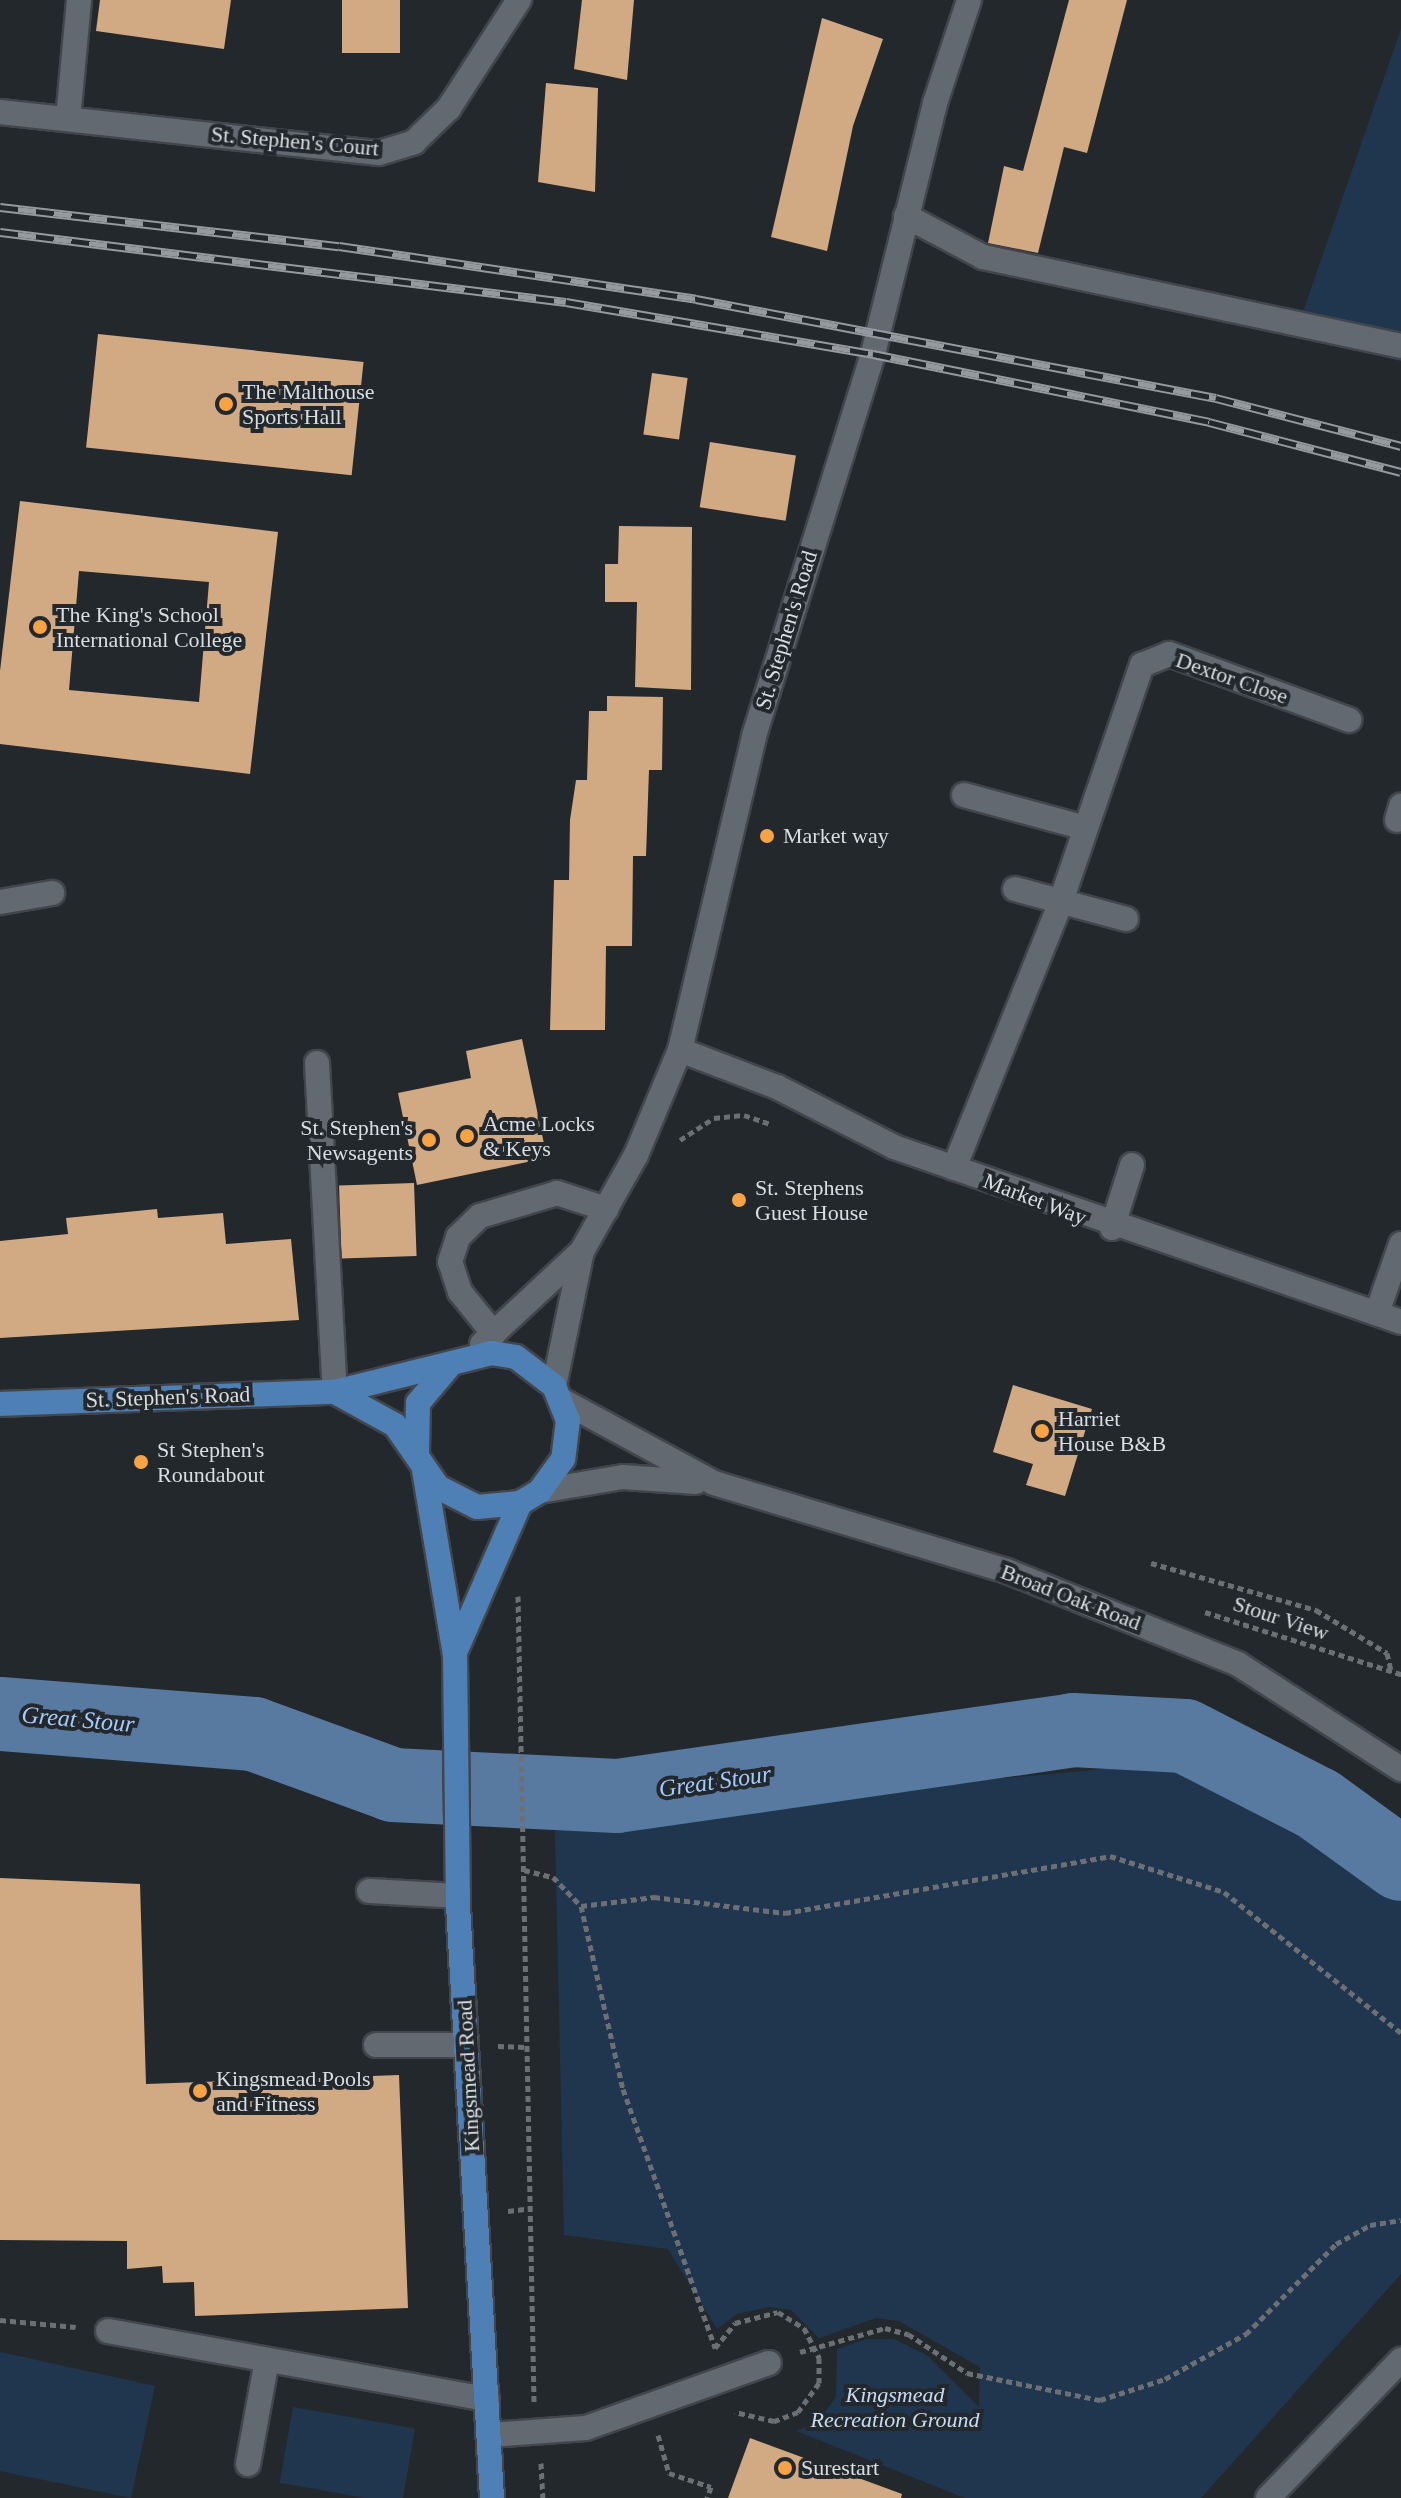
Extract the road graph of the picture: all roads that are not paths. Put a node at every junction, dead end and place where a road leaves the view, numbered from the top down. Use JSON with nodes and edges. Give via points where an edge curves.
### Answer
{"nodes":[{"id":1,"x":79,"y":0,"type":"edge"},
{"id":2,"x":519,"y":0,"type":"edge"},
{"id":3,"x":969,"y":0,"type":"edge"},
{"id":4,"x":0,"y":112,"type":"edge"},
{"id":5,"x":68,"y":119,"type":"junction"},
{"id":6,"x":906,"y":216,"type":"junction"},
{"id":7,"x":1401,"y":346,"type":"edge"},
{"id":8,"x":1349,"y":720,"type":"dead end"},
{"id":9,"x":964,"y":795,"type":"dead end"},
{"id":10,"x":1082,"y":827,"type":"junction"},
{"id":11,"x":1015,"y":889,"type":"dead end"},
{"id":12,"x":52,"y":893,"type":"dead end"},
{"id":13,"x":0,"y":902,"type":"edge"},
{"id":14,"x":1060,"y":904,"type":"junction"},
{"id":15,"x":1126,"y":919,"type":"dead end"},
{"id":16,"x":680,"y":1050,"type":"junction"},
{"id":17,"x":317,"y":1063,"type":"dead end"},
{"id":18,"x":1132,"y":1165,"type":"dead end"},
{"id":19,"x":954,"y":1168,"type":"junction"},
{"id":20,"x":606,"y":1209,"type":"junction"},
{"id":21,"x":1112,"y":1228,"type":"junction"},
{"id":22,"x":1401,"y":1244,"type":"edge"},
{"id":23,"x":582,"y":1251,"type":"junction"},
{"id":24,"x":1377,"y":1313,"type":"junction"},
{"id":25,"x":1401,"y":1322,"type":"edge"},
{"id":26,"x":494,"y":1334,"type":"junction"},
{"id":27,"x":459,"y":1360,"type":"junction"},
{"id":28,"x":335,"y":1392,"type":"junction"},
{"id":29,"x":558,"y":1394,"type":"junction"},
{"id":30,"x":0,"y":1404,"type":"edge"},
{"id":31,"x":420,"y":1462,"type":"junction"},
{"id":32,"x":714,"y":1483,"type":"junction"},
{"id":33,"x":530,"y":1497,"type":"junction"},
{"id":34,"x":455,"y":1655,"type":"junction"},
{"id":35,"x":1401,"y":1769,"type":"edge"},
{"id":36,"x":369,"y":1891,"type":"dead end"},
{"id":37,"x":458,"y":1896,"type":"junction"},
{"id":38,"x":376,"y":2045,"type":"dead end"},
{"id":39,"x":466,"y":2045,"type":"junction"},
{"id":40,"x":108,"y":2331,"type":"road end"},
{"id":41,"x":1401,"y":2360,"type":"edge"},
{"id":42,"x":769,"y":2363,"type":"road end"},
{"id":43,"x":266,"y":2365,"type":"junction"},
{"id":44,"x":487,"y":2399,"type":"junction"},
{"id":45,"x":490,"y":2435,"type":"junction"},
{"id":46,"x":248,"y":2464,"type":"dead end"},
{"id":47,"x":492,"y":2498,"type":"edge"},
{"id":48,"x":1268,"y":2498,"type":"edge"}],
"edges":[{"from":1,"to":5,"type":"street"},
{"from":2,"to":5,"type":"street","name":"St. Stephen's Court","via":[[449,108],[414,142],[379,153]]},
{"from":3,"to":6,"type":"street","name":"St. Stephen's Road"},
{"from":4,"to":5,"type":"street","name":"St. Stephen's Court"},
{"from":6,"to":7,"type":"street","via":[[983,257]]},
{"from":6,"to":16,"type":"street","name":"St. Stephen's Road","via":[[873,354],[754,736]]},
{"from":8,"to":10,"type":"street","name":"Dextor Close","via":[[1169,654],[1142,665]]},
{"from":9,"to":10,"type":"street"},
{"from":10,"to":14,"type":"street","name":"Dextor Close"},
{"from":11,"to":14,"type":"street"},
{"from":12,"to":13,"type":"street"},
{"from":14,"to":15,"type":"street"},
{"from":14,"to":19,"type":"street","name":"Dextor Close"},
{"from":16,"to":19,"type":"street","name":"Market Way"},
{"from":16,"to":20,"type":"street","name":"St. Stephen's Road"},
{"from":17,"to":28,"type":"street"},
{"from":18,"to":21,"type":"street"},
{"from":19,"to":21,"type":"street","name":"Market Way"},
{"from":20,"to":23,"type":"street","name":"St. Stephen's Road"},
{"from":20,"to":26,"type":"street","via":[[557,1193],[480,1216],[458,1237],[450,1262],[460,1292]]},
{"from":21,"to":24,"type":"street","name":"Market Way"},
{"from":22,"to":24,"type":"street"},
{"from":23,"to":26,"type":"street","name":"St. Stephen's Road"},
{"from":23,"to":29,"type":"street","name":"St. Stephen's Road"},
{"from":24,"to":25,"type":"street","name":"Market Way"},
{"from":26,"to":27,"type":"street","name":"St. Stephen's Road"},
{"from":27,"to":28,"type":"main road","name":"St. Stephen's Road"},
{"from":27,"to":29,"type":"main road","name":"St. Stephen's Road","via":[[516,1357]]},
{"from":27,"to":31,"type":"main road","name":"St. Stephen's Road","via":[[418,1403]]},
{"from":28,"to":30,"type":"main road","name":"St. Stephen's Road"},
{"from":28,"to":31,"type":"main road","via":[[395,1425]]},
{"from":29,"to":32,"type":"street","name":"Broad Oak Road"},
{"from":29,"to":33,"type":"main road","name":"St. Stephen's Road","via":[[566,1450]]},
{"from":31,"to":33,"type":"main road","via":[[456,1500],[488,1508]]},
{"from":31,"to":34,"type":"main road","name":"Kingsmead Road"},
{"from":32,"to":33,"type":"street","name":"Broad Oak Road","via":[[623,1477]]},
{"from":32,"to":35,"type":"street","name":"Broad Oak Road","via":[[1007,1571],[1238,1664]]},
{"from":33,"to":34,"type":"main road","name":"Kingsmead Road","via":[[482,1576]]},
{"from":34,"to":37,"type":"main road","name":"Kingsmead Road"},
{"from":36,"to":37,"type":"street"},
{"from":37,"to":39,"type":"main road","name":"Kingsmead Road"},
{"from":38,"to":39,"type":"street"},
{"from":39,"to":44,"type":"main road","name":"Kingsmead Road"},
{"from":40,"to":43,"type":"street"},
{"from":41,"to":48,"type":"street"},
{"from":42,"to":45,"type":"street","via":[[586,2428]]},
{"from":43,"to":44,"type":"street"},
{"from":43,"to":46,"type":"street"},
{"from":44,"to":45,"type":"main road","name":"Kingsmead Road"},
{"from":45,"to":47,"type":"main road","name":"Kingsmead Road"}]}
